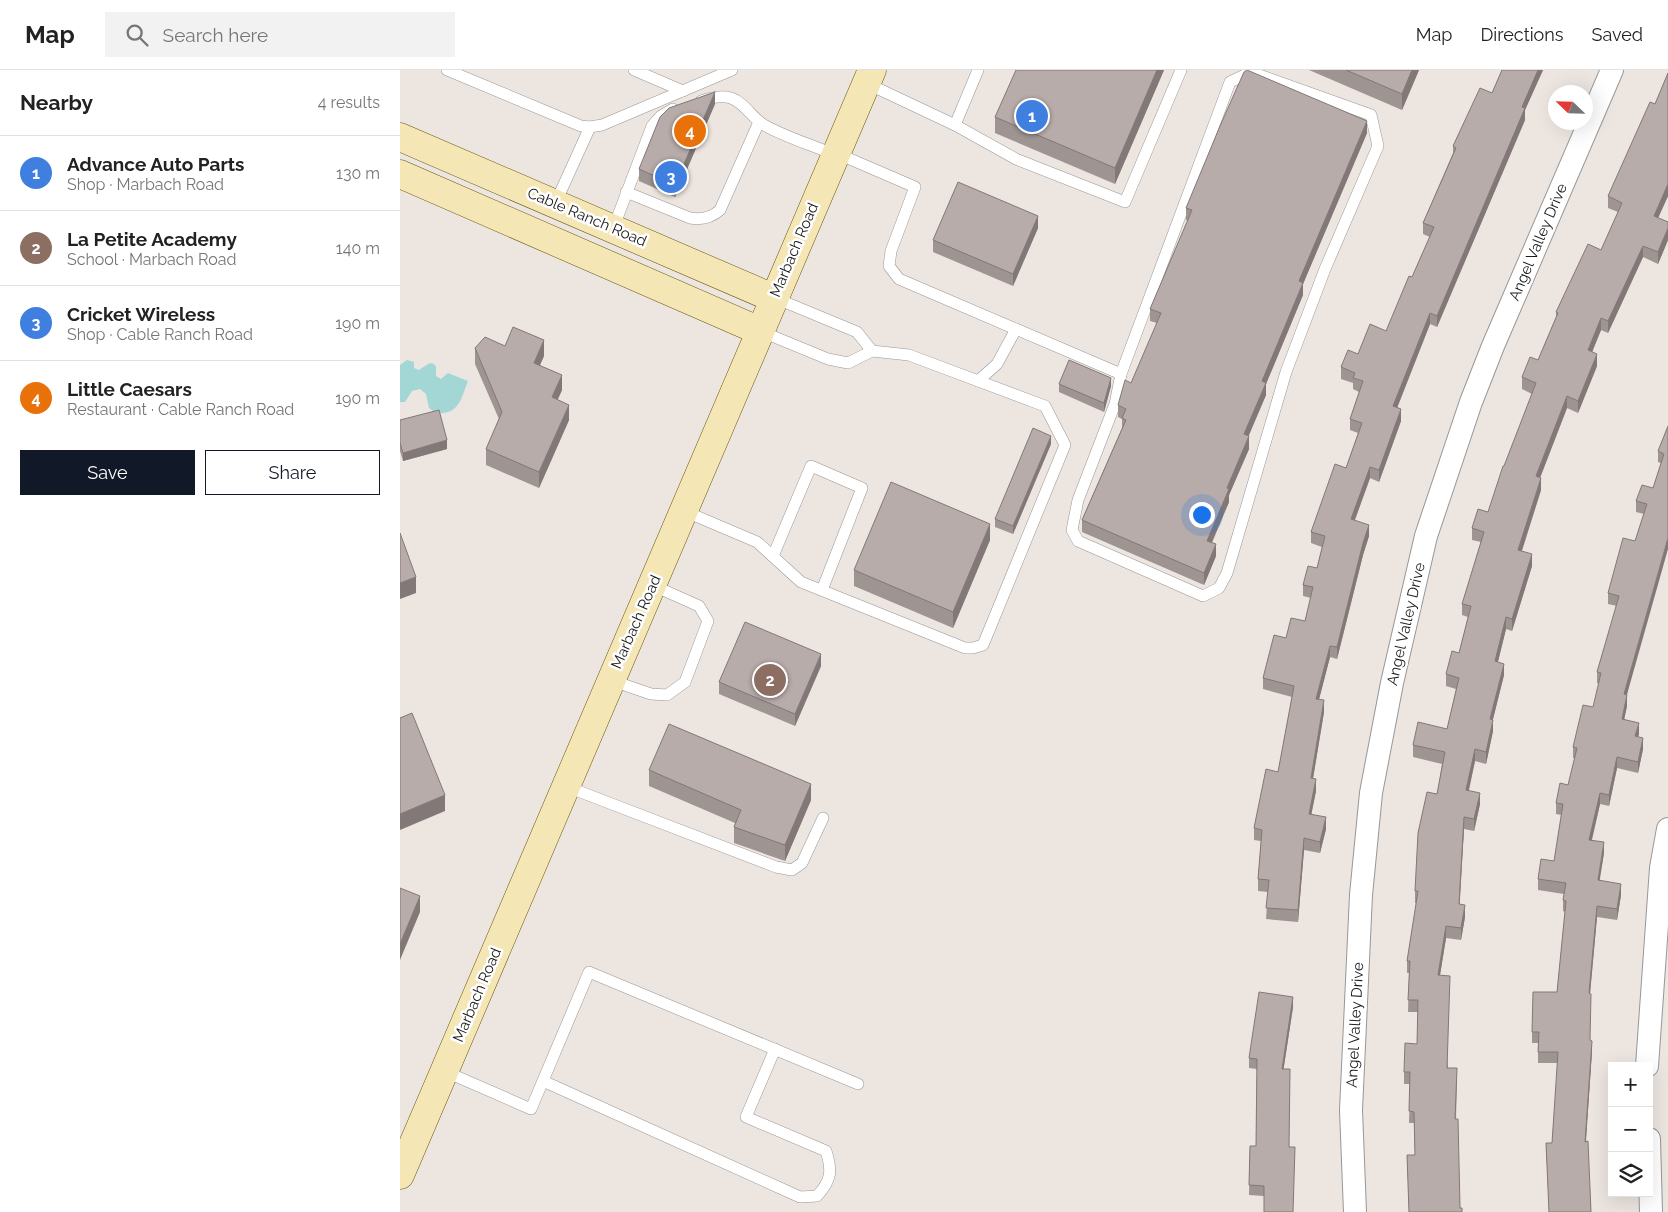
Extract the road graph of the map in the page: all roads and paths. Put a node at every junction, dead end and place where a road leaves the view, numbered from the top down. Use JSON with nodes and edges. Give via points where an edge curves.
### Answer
{"nodes":[{"id":1,"x":447,"y":70,"type":"edge"},
{"id":2,"x":634,"y":70,"type":"edge"},
{"id":3,"x":732,"y":70,"type":"edge"},
{"id":4,"x":978,"y":70,"type":"edge"},
{"id":5,"x":1181,"y":70,"type":"edge"},
{"id":6,"x":1612,"y":70,"type":"edge"},
{"id":7,"x":869,"y":76,"type":"edge"},
{"id":8,"x":683,"y":91,"type":"junction"},
{"id":9,"x":759,"y":122,"type":"junction"},
{"id":10,"x":955,"y":125,"type":"junction"},
{"id":11,"x":590,"y":127,"type":"junction"},
{"id":12,"x":400,"y":137,"type":"edge"},
{"id":13,"x":836,"y":154,"type":"junction"},
{"id":14,"x":400,"y":174,"type":"edge"},
{"id":15,"x":626,"y":192,"type":"junction"},
{"id":16,"x":555,"y":204,"type":"junction"},
{"id":17,"x":613,"y":229,"type":"junction"},
{"id":18,"x":774,"y":298,"type":"junction"},
{"id":19,"x":1016,"y":329,"type":"junction"},
{"id":20,"x":760,"y":331,"type":"junction"},
{"id":21,"x":872,"y":351,"type":"junction"},
{"id":22,"x":1120,"y":374,"type":"junction"},
{"id":23,"x":978,"y":380,"type":"junction"},
{"id":24,"x":684,"y":512,"type":"junction"},
{"id":25,"x":773,"y":556,"type":"junction"},
{"id":26,"x":652,"y":585,"type":"junction"},
{"id":27,"x":822,"y":590,"type":"junction"},
{"id":28,"x":610,"y":680,"type":"junction"},
{"id":29,"x":565,"y":786,"type":"junction"},
{"id":30,"x":823,"y":818,"type":"dead end"},
{"id":31,"x":1668,"y":829,"type":"edge"},
{"id":32,"x":775,"y":1049,"type":"junction"},
{"id":33,"x":1647,"y":1062,"type":"edge"},
{"id":34,"x":444,"y":1071,"type":"junction"},
{"id":35,"x":543,"y":1081,"type":"junction"},
{"id":36,"x":858,"y":1084,"type":"dead end"},
{"id":37,"x":1649,"y":1152,"type":"edge"},
{"id":38,"x":400,"y":1175,"type":"edge"},
{"id":39,"x":1355,"y":1212,"type":"edge"},
{"id":40,"x":1651,"y":1212,"type":"edge"}],
"edges":[{"from":1,"to":11,"type":"lane"},
{"from":2,"to":8,"type":"lane"},
{"from":3,"to":8,"type":"lane"},
{"from":4,"to":10,"type":"lane"},
{"from":5,"to":10,"type":"lane","via":[[1125,202],[1016,159]]},
{"from":6,"to":39,"type":"street","name":"Angel Valley Drive","via":[[1471,402],[1426,536],[1392,683],[1371,792],[1361,895],[1351,1110]]},
{"from":7,"to":10,"type":"lane"},
{"from":7,"to":13,"type":"main road","name":"Marbach Road"},
{"from":8,"to":11,"type":"lane"},
{"from":9,"to":13,"type":"lane"},
{"from":9,"to":15,"type":"lane","via":[[739,102],[716,96],[670,110],[652,126]]},
{"from":9,"to":15,"type":"lane","via":[[720,210],[712,217],[690,218]]},
{"from":11,"to":16,"type":"lane"},
{"from":12,"to":16,"type":"main road","name":"Cable Ranch Road"},
{"from":13,"to":18,"type":"main road","name":"Marbach Road"},
{"from":13,"to":19,"type":"lane","via":[[915,187],[891,251],[889,266],[899,278]]},
{"from":14,"to":20,"type":"main road"},
{"from":15,"to":17,"type":"lane"},
{"from":16,"to":17,"type":"main road","name":"Cable Ranch Road"},
{"from":17,"to":18,"type":"main road","name":"Cable Ranch Road"},
{"from":18,"to":20,"type":"main road","name":"Marbach Road"},
{"from":18,"to":21,"type":"lane","via":[[858,332]]},
{"from":19,"to":22,"type":"lane"},
{"from":19,"to":23,"type":"lane","via":[[997,364]]},
{"from":20,"to":21,"type":"lane","via":[[828,359],[848,362]]},
{"from":20,"to":24,"type":"main road","name":"Marbach Road"},
{"from":21,"to":23,"type":"lane","via":[[909,355]]},
{"from":22,"to":22,"type":"lane","via":[[1115,404],[1078,500],[1072,530],[1078,541],[1203,596],[1219,588],[1227,573],[1286,372],[1325,269],[1378,146],[1371,116],[1252,72],[1230,82]]},
{"from":23,"to":27,"type":"lane","via":[[1045,406],[1065,446],[983,645],[965,648]]},
{"from":24,"to":25,"type":"lane","via":[[758,542]]},
{"from":24,"to":26,"type":"main road","name":"Marbach Road"},
{"from":25,"to":27,"type":"lane","via":[[801,582]]},
{"from":25,"to":27,"type":"lane","via":[[811,466],[862,488]]},
{"from":26,"to":28,"type":"main road","name":"Marbach Road"},
{"from":26,"to":28,"type":"lane","via":[[699,606],[708,621],[685,682],[667,695],[651,694]]},
{"from":28,"to":29,"type":"main road","name":"Marbach Road"},
{"from":29,"to":30,"type":"lane","via":[[776,868],[792,870],[802,863]]},
{"from":29,"to":34,"type":"main road","name":"Marbach Road"},
{"from":31,"to":33,"type":"street","via":[[1661,868]]},
{"from":32,"to":35,"type":"lane","via":[[589,972]]},
{"from":32,"to":35,"type":"lane","via":[[746,1117],[826,1151],[831,1175],[817,1196],[800,1197]]},
{"from":32,"to":36,"type":"lane"},
{"from":34,"to":35,"type":"lane","via":[[531,1109]]},
{"from":34,"to":38,"type":"main road","name":"Marbach Road"},
{"from":37,"to":40,"type":"street"}]}
